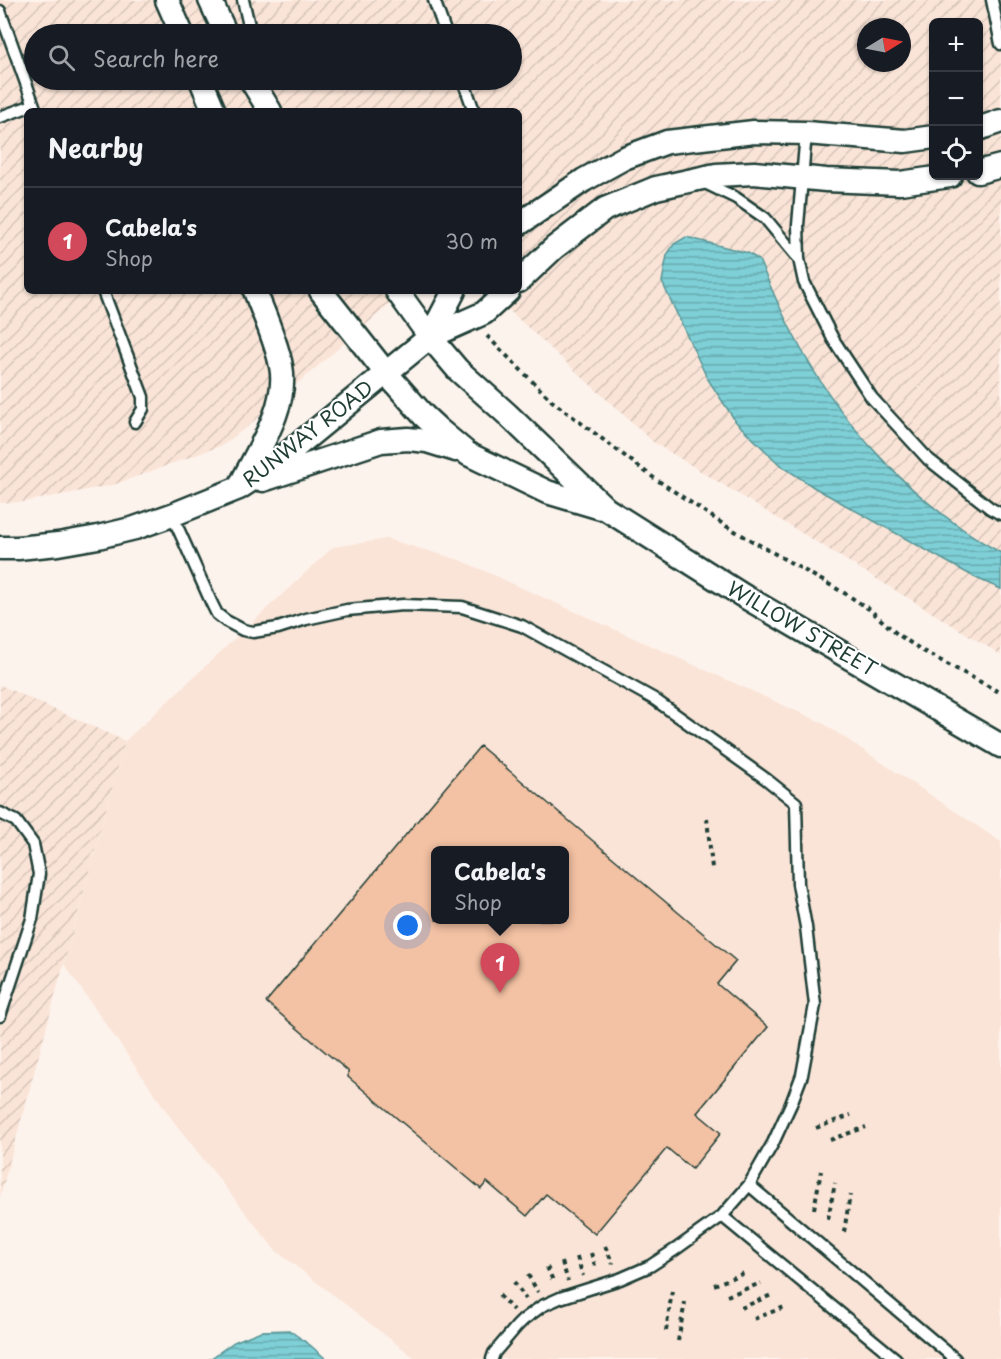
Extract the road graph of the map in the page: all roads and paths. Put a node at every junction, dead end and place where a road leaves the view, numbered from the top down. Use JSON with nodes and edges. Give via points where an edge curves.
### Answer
{"nodes":[{"id":1,"x":167,"y":0,"type":"edge"},
{"id":2,"x":210,"y":0,"type":"edge"},
{"id":3,"x":243,"y":0,"type":"edge"},
{"id":4,"x":434,"y":0,"type":"edge"},
{"id":5,"x":992,"y":0,"type":"edge"},
{"id":6,"x":0,"y":11,"type":"edge"},
{"id":7,"x":178,"y":24,"type":"edge"},
{"id":8,"x":221,"y":24,"type":"edge"},
{"id":9,"x":249,"y":24,"type":"edge"},
{"id":10,"x":442,"y":24,"type":"edge"},
{"id":11,"x":1001,"y":44,"type":"edge"},
{"id":12,"x":24,"y":78,"type":"edge"},
{"id":13,"x":29,"y":90,"type":"edge"},
{"id":14,"x":195,"y":90,"type":"edge"},
{"id":15,"x":205,"y":90,"type":"edge"},
{"id":16,"x":257,"y":90,"type":"edge"},
{"id":17,"x":266,"y":90,"type":"edge"},
{"id":18,"x":467,"y":90,"type":"edge"},
{"id":19,"x":35,"y":108,"type":"edge"},
{"id":20,"x":199,"y":108,"type":"edge"},
{"id":21,"x":213,"y":108,"type":"edge"},
{"id":22,"x":269,"y":108,"type":"edge"},
{"id":23,"x":270,"y":108,"type":"edge"},
{"id":24,"x":473,"y":108,"type":"edge"},
{"id":25,"x":24,"y":111,"type":"edge"},
{"id":26,"x":0,"y":117,"type":"edge"},
{"id":27,"x":1001,"y":121,"type":"edge"},
{"id":28,"x":983,"y":127,"type":"edge"},
{"id":29,"x":806,"y":133,"type":"junction"},
{"id":30,"x":929,"y":138,"type":"edge"},
{"id":31,"x":1001,"y":166,"type":"edge"},
{"id":32,"x":983,"y":171,"type":"edge"},
{"id":33,"x":803,"y":178,"type":"junction"},
{"id":34,"x":696,"y":179,"type":"junction"},
{"id":35,"x":929,"y":179,"type":"edge"},
{"id":36,"x":522,"y":222,"type":"edge"},
{"id":37,"x":799,"y":260,"type":"junction"},
{"id":38,"x":522,"y":278,"type":"edge"},
{"id":39,"x":104,"y":294,"type":"edge"},
{"id":40,"x":256,"y":294,"type":"edge"},
{"id":41,"x":323,"y":294,"type":"edge"},
{"id":42,"x":398,"y":294,"type":"edge"},
{"id":43,"x":452,"y":294,"type":"edge"},
{"id":44,"x":505,"y":294,"type":"edge"},
{"id":45,"x":486,"y":335,"type":"dead end"},
{"id":46,"x":430,"y":337,"type":"junction"},
{"id":47,"x":387,"y":373,"type":"junction"},
{"id":48,"x":135,"y":422,"type":"dead end"},
{"id":49,"x":468,"y":454,"type":"junction"},
{"id":50,"x":239,"y":488,"type":"junction"},
{"id":51,"x":606,"y":509,"type":"junction"},
{"id":52,"x":1001,"y":514,"type":"edge"},
{"id":53,"x":172,"y":515,"type":"junction"},
{"id":54,"x":0,"y":548,"type":"edge"},
{"id":55,"x":1001,"y":693,"type":"edge"},
{"id":56,"x":1001,"y":746,"type":"edge"},
{"id":57,"x":0,"y":813,"type":"edge"},
{"id":58,"x":707,"y":818,"type":"dead end"},
{"id":59,"x":712,"y":868,"type":"dead end"},
{"id":60,"x":0,"y":1016,"type":"edge"},
{"id":61,"x":852,"y":1115,"type":"dead end"},
{"id":62,"x":866,"y":1127,"type":"dead end"},
{"id":63,"x":816,"y":1128,"type":"dead end"},
{"id":64,"x":830,"y":1140,"type":"dead end"},
{"id":65,"x":821,"y":1171,"type":"dead end"},
{"id":66,"x":835,"y":1183,"type":"dead end"},
{"id":67,"x":749,"y":1185,"type":"junction"},
{"id":68,"x":850,"y":1195,"type":"dead end"},
{"id":69,"x":814,"y":1209,"type":"dead end"},
{"id":70,"x":722,"y":1216,"type":"junction"},
{"id":71,"x":828,"y":1219,"type":"dead end"},
{"id":72,"x":844,"y":1232,"type":"dead end"},
{"id":73,"x":747,"y":1272,"type":"dead end"},
{"id":74,"x":761,"y":1283,"type":"dead end"},
{"id":75,"x":714,"y":1284,"type":"dead end"},
{"id":76,"x":672,"y":1291,"type":"dead end"},
{"id":77,"x":774,"y":1294,"type":"dead end"},
{"id":78,"x":727,"y":1296,"type":"dead end"},
{"id":79,"x":685,"y":1302,"type":"dead end"},
{"id":80,"x":787,"y":1306,"type":"dead end"},
{"id":81,"x":741,"y":1308,"type":"dead end"},
{"id":82,"x":754,"y":1319,"type":"dead end"},
{"id":83,"x":666,"y":1331,"type":"dead end"},
{"id":84,"x":678,"y":1341,"type":"dead end"},
{"id":85,"x":492,"y":1359,"type":"edge"},
{"id":86,"x":896,"y":1359,"type":"edge"},
{"id":87,"x":955,"y":1359,"type":"edge"}],
"edges":[{"from":1,"to":7,"type":"street"},
{"from":2,"to":8,"type":"street"},
{"from":3,"to":9,"type":"lane"},
{"from":4,"to":10,"type":"lane"},
{"from":5,"to":11,"type":"lane"},
{"from":6,"to":12,"type":"lane"},
{"from":13,"to":19,"type":"lane"},
{"from":14,"to":20,"type":"street"},
{"from":15,"to":21,"type":"street"},
{"from":16,"to":22,"type":"street"},
{"from":17,"to":23,"type":"lane"},
{"from":18,"to":24,"type":"lane"},
{"from":25,"to":26,"type":"lane"},
{"from":27,"to":28,"type":"street"},
{"from":29,"to":30,"type":"street","via":[[905,141]]},
{"from":29,"to":33,"type":"lane"},
{"from":29,"to":36,"type":"street","via":[[754,132],[667,142],[614,163]]},
{"from":31,"to":32,"type":"street"},
{"from":33,"to":34,"type":"street","via":[[754,173]]},
{"from":33,"to":35,"type":"street","via":[[900,183]]},
{"from":33,"to":37,"type":"lane"},
{"from":34,"to":37,"type":"lane","via":[[736,198],[765,218]]},
{"from":34,"to":38,"type":"street","via":[[656,188],[605,209]]},
{"from":37,"to":52,"type":"lane","via":[[804,282],[833,339],[872,398],[928,459]]},
{"from":39,"to":48,"type":"lane","via":[[142,397],[143,409]]},
{"from":40,"to":50,"type":"street","via":[[278,351],[282,386],[279,406]]},
{"from":41,"to":47,"type":"street","name":"WILLOW STREET"},
{"from":42,"to":46,"type":"street","name":"WILLOW STREET"},
{"from":43,"to":46,"type":"street"},
{"from":44,"to":46,"type":"street","via":[[484,313]]},
{"from":45,"to":55,"type":"path","via":[[552,401],[654,478],[726,526],[846,594],[923,651]]},
{"from":46,"to":47,"type":"street","name":"RUNWAY ROAD"},
{"from":46,"to":51,"type":"street","name":"WILLOW STREET","via":[[458,370]]},
{"from":47,"to":49,"type":"street","name":"WILLOW STREET","via":[[424,416]]},
{"from":47,"to":50,"type":"street","name":"RUNWAY ROAD","via":[[271,467]]},
{"from":49,"to":50,"type":"street","via":[[427,441],[381,441]]},
{"from":49,"to":51,"type":"street","name":"WILLOW STREET","via":[[547,492]]},
{"from":50,"to":53,"type":"street","name":"RUNWAY ROAD"},
{"from":51,"to":56,"type":"street","name":"WILLOW STREET","via":[[742,595]]},
{"from":53,"to":54,"type":"street","name":"RUNWAY ROAD","via":[[98,537]]},
{"from":53,"to":67,"type":"lane","via":[[217,614],[234,626],[254,632],[347,610],[403,605],[462,607],[522,626],[654,699],[796,803],[798,884],[815,1005],[802,1075],[776,1136]]},
{"from":57,"to":60,"type":"lane","via":[[16,821],[33,844],[39,874],[32,919]]},
{"from":58,"to":59,"type":"path"},
{"from":61,"to":63,"type":"path"},
{"from":62,"to":64,"type":"path"},
{"from":65,"to":69,"type":"path"},
{"from":66,"to":71,"type":"path"},
{"from":67,"to":70,"type":"lane"},
{"from":67,"to":87,"type":"lane"},
{"from":68,"to":72,"type":"path"},
{"from":70,"to":85,"type":"lane","via":[[650,1266],[542,1306],[523,1320]]},
{"from":70,"to":86,"type":"lane"},
{"from":73,"to":75,"type":"path"},
{"from":74,"to":78,"type":"path"},
{"from":76,"to":83,"type":"path"},
{"from":77,"to":81,"type":"path"},
{"from":79,"to":84,"type":"path"},
{"from":80,"to":82,"type":"path"}]}
